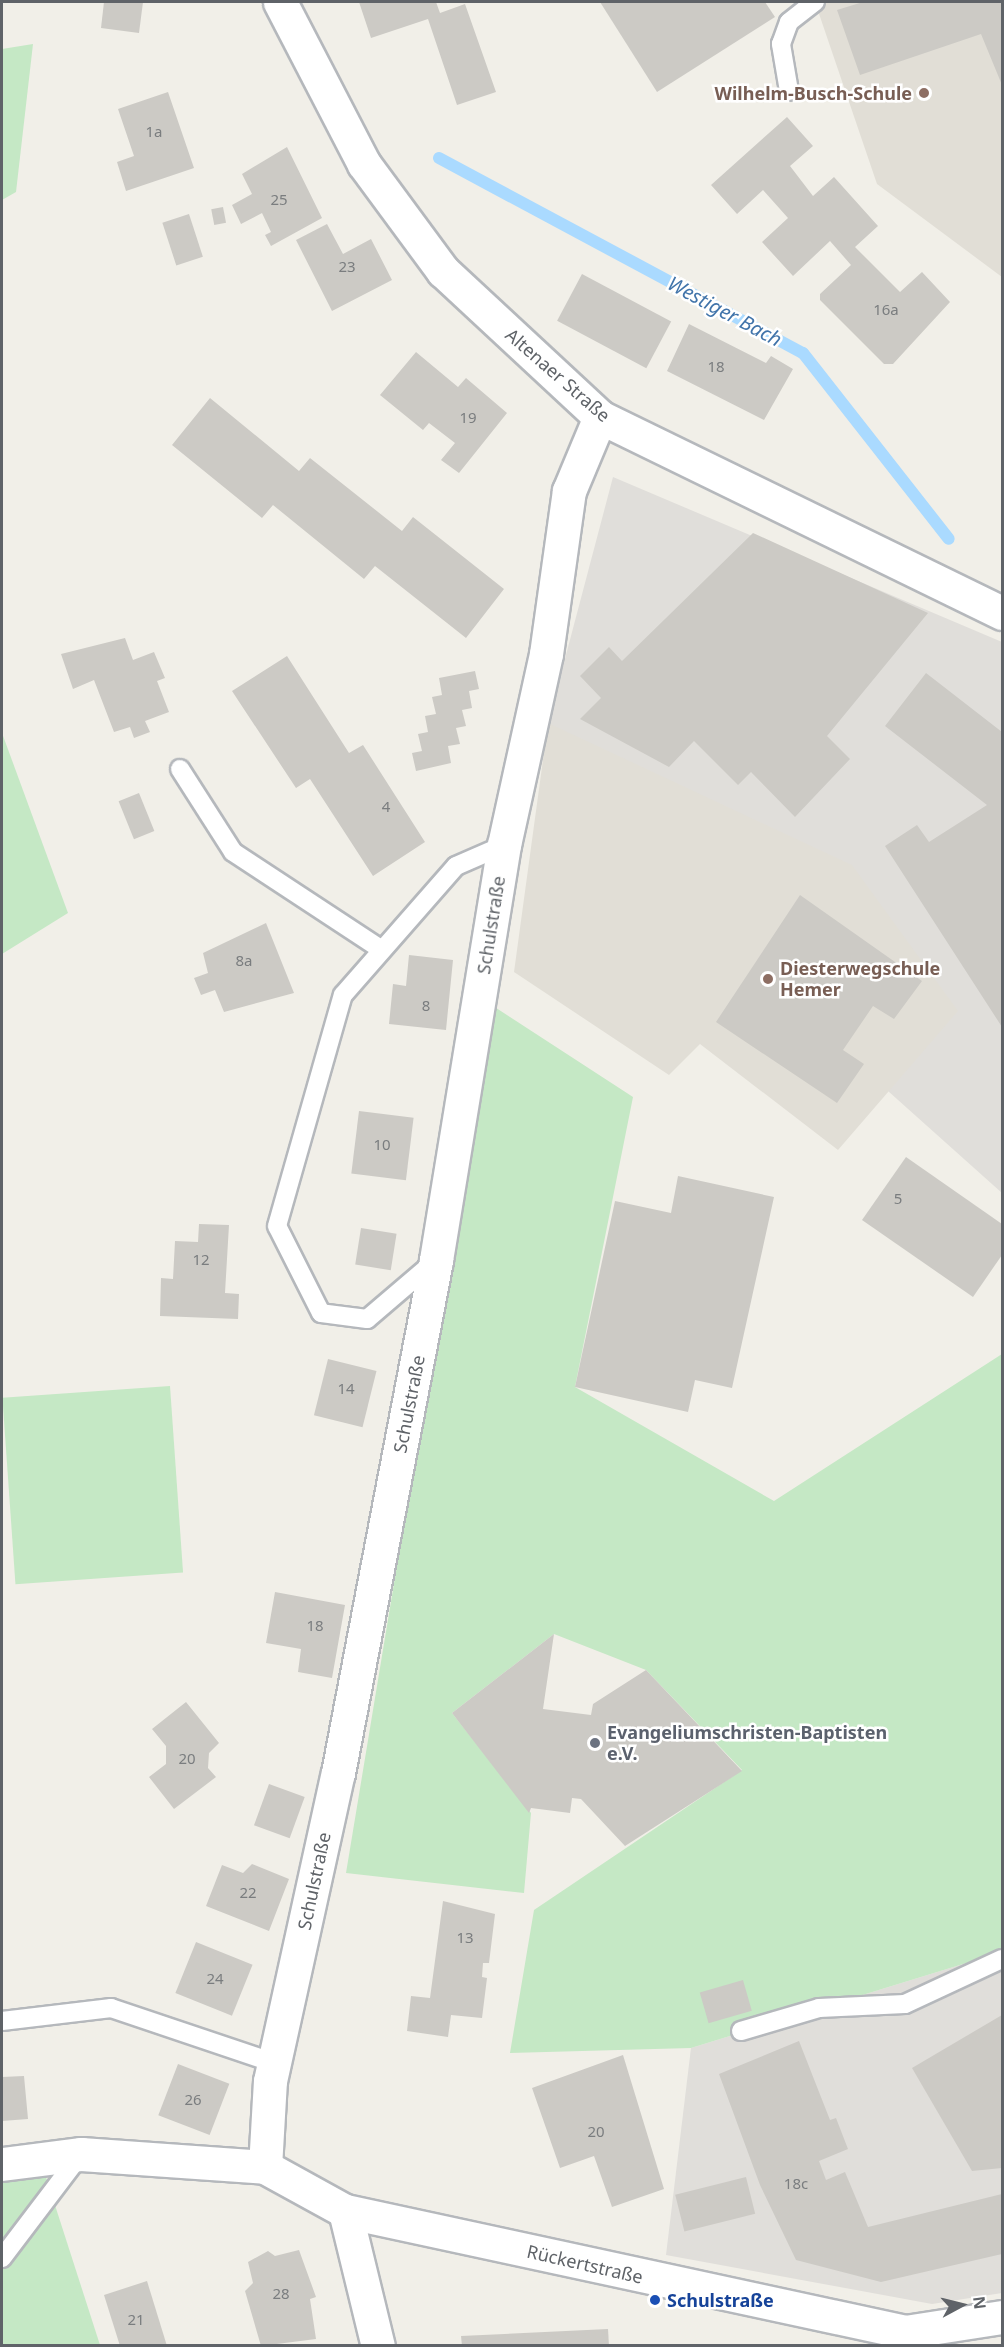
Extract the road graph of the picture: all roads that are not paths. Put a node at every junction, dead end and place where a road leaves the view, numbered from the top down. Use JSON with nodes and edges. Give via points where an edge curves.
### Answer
{"nodes":[{"id":1,"x":280,"y":2,"type":"edge"},
{"id":2,"x":815,"y":2,"type":"edge"},
{"id":3,"x":789,"y":91,"type":"dead end"},
{"id":4,"x":600,"y":417,"type":"junction"},
{"id":5,"x":1002,"y":613,"type":"edge"},
{"id":6,"x":180,"y":769,"type":"dead end"},
{"id":7,"x":504,"y":845,"type":"junction"},
{"id":8,"x":382,"y":950,"type":"junction"},
{"id":9,"x":436,"y":1260,"type":"junction"},
{"id":10,"x":1002,"y":1959,"type":"edge"},
{"id":11,"x":2,"y":2021,"type":"edge"},
{"id":12,"x":741,"y":2031,"type":"dead end"},
{"id":13,"x":274,"y":2063,"type":"junction"},
{"id":14,"x":81,"y":2154,"type":"junction"},
{"id":15,"x":2,"y":2164,"type":"edge"},
{"id":16,"x":265,"y":2167,"type":"junction"},
{"id":17,"x":345,"y":2211,"type":"junction"},
{"id":18,"x":2,"y":2258,"type":"edge"},
{"id":19,"x":1002,"y":2317,"type":"edge"},
{"id":20,"x":908,"y":2339,"type":"edge"},
{"id":21,"x":378,"y":2346,"type":"edge"}],
"edges":[{"from":1,"to":4,"type":"street","name":"Altenaer Straße","via":[[364,164],[443,271]]},
{"from":2,"to":3,"type":"lane","via":[[789,22],[781,44]]},
{"from":4,"to":5,"type":"street","name":"Altenaer Straße"},
{"from":4,"to":7,"type":"street","name":"Schulstraße","via":[[569,491],[546,654]]},
{"from":6,"to":8,"type":"lane","via":[[233,852]]},
{"from":7,"to":8,"type":"lane","via":[[456,866]]},
{"from":7,"to":9,"type":"street","name":"Schulstraße"},
{"from":8,"to":9,"type":"lane","via":[[343,995],[277,1226],[321,1313],[367,1319]]},
{"from":9,"to":13,"type":"street","name":"Schulstraße","via":[[338,1773]]},
{"from":10,"to":12,"type":"lane","via":[[904,2004],[819,2008]]},
{"from":11,"to":13,"type":"lane","via":[[111,2008]]},
{"from":13,"to":16,"type":"street","name":"Schulstraße"},
{"from":14,"to":15,"type":"street"},
{"from":14,"to":16,"type":"street"},
{"from":14,"to":18,"type":"lane"},
{"from":16,"to":17,"type":"street"},
{"from":17,"to":20,"type":"street","name":"Rückertstraße"},
{"from":17,"to":21,"type":"street"},
{"from":19,"to":20,"type":"street","name":"Rückertstraße"}]}
